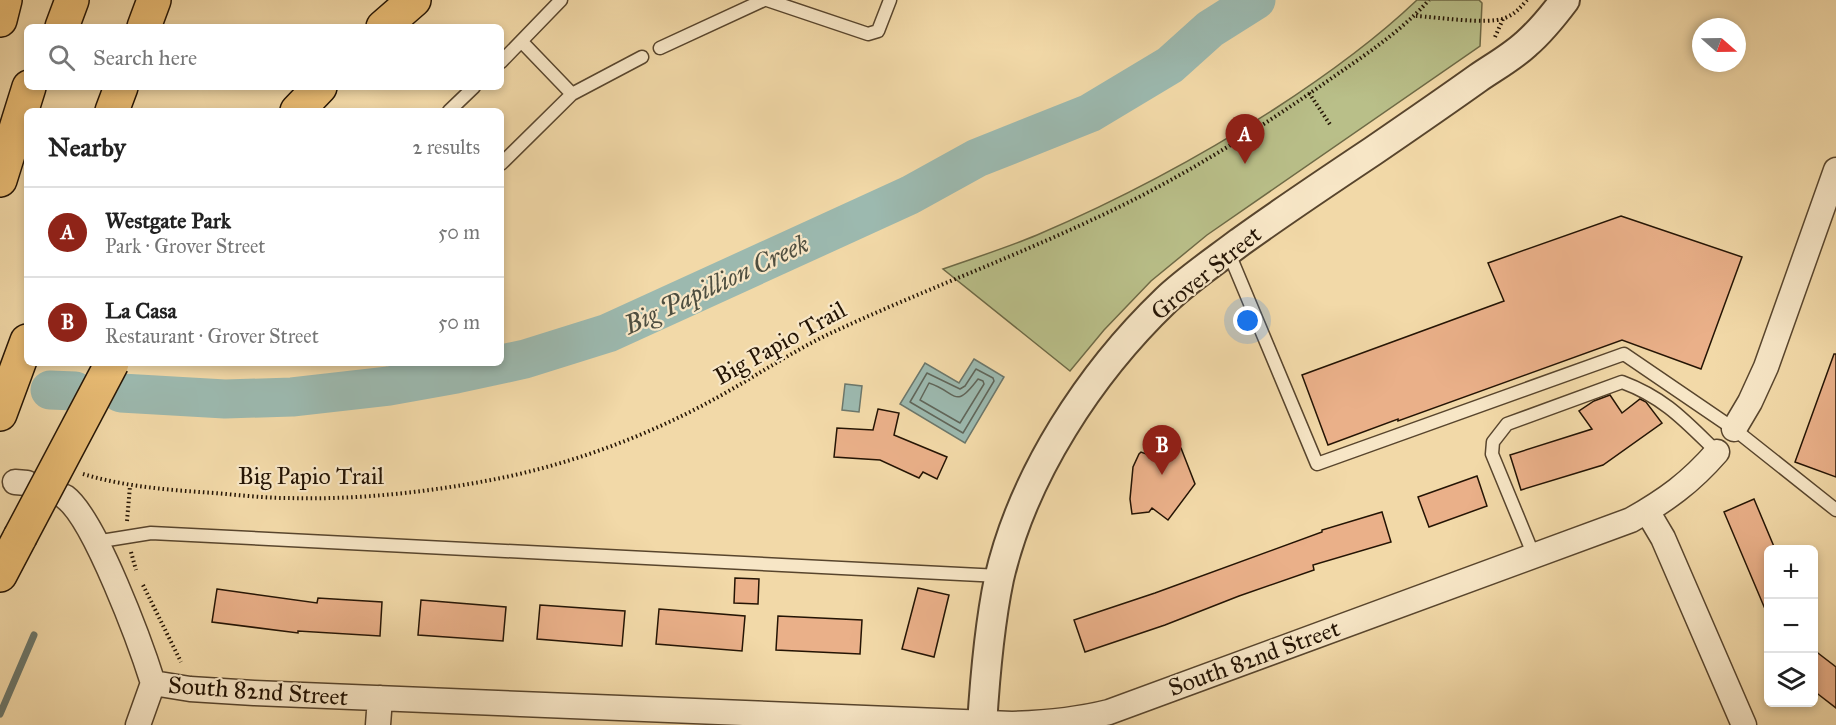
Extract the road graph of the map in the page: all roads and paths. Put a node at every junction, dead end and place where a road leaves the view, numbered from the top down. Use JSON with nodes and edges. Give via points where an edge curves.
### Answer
{"nodes":[{"id":1,"x":5,"y":0,"type":"edge"},
{"id":2,"x":56,"y":0,"type":"edge"},
{"id":3,"x":72,"y":0,"type":"edge"},
{"id":4,"x":154,"y":0,"type":"edge"},
{"id":5,"x":414,"y":0,"type":"edge"},
{"id":6,"x":561,"y":0,"type":"edge"},
{"id":7,"x":766,"y":0,"type":"edge"},
{"id":8,"x":890,"y":0,"type":"edge"},
{"id":9,"x":1429,"y":0,"type":"edge"},
{"id":10,"x":1527,"y":0,"type":"edge"},
{"id":11,"x":1565,"y":0,"type":"edge"},
{"id":12,"x":1415,"y":16,"type":"junction"},
{"id":13,"x":1503,"y":19,"type":"junction"},
{"id":14,"x":0,"y":21,"type":"edge"},
{"id":15,"x":49,"y":24,"type":"edge"},
{"id":16,"x":63,"y":24,"type":"edge"},
{"id":17,"x":145,"y":24,"type":"edge"},
{"id":18,"x":386,"y":24,"type":"edge"},
{"id":19,"x":1494,"y":39,"type":"dead end"},
{"id":20,"x":522,"y":42,"type":"junction"},
{"id":21,"x":660,"y":48,"type":"dead end"},
{"id":22,"x":642,"y":57,"type":"dead end"},
{"id":23,"x":504,"y":59,"type":"edge"},
{"id":24,"x":28,"y":90,"type":"edge"},
{"id":25,"x":38,"y":90,"type":"edge"},
{"id":26,"x":121,"y":90,"type":"edge"},
{"id":27,"x":317,"y":90,"type":"edge"},
{"id":28,"x":471,"y":90,"type":"edge"},
{"id":29,"x":1310,"y":93,"type":"junction"},
{"id":30,"x":572,"y":94,"type":"junction"},
{"id":31,"x":31,"y":108,"type":"edge"},
{"id":32,"x":113,"y":108,"type":"edge"},
{"id":33,"x":300,"y":108,"type":"edge"},
{"id":34,"x":452,"y":108,"type":"edge"},
{"id":35,"x":24,"y":125,"type":"edge"},
{"id":36,"x":1331,"y":126,"type":"dead end"},
{"id":37,"x":504,"y":161,"type":"edge"},
{"id":38,"x":1836,"y":170,"type":"edge"},
{"id":39,"x":0,"y":180,"type":"edge"},
{"id":40,"x":0,"y":187,"type":"edge"},
{"id":41,"x":1228,"y":250,"type":"junction"},
{"id":42,"x":24,"y":349,"type":"edge"},
{"id":43,"x":110,"y":366,"type":"edge"},
{"id":44,"x":0,"y":414,"type":"edge"},
{"id":45,"x":1734,"y":429,"type":"junction"},
{"id":46,"x":1717,"y":452,"type":"joint"},
{"id":47,"x":79,"y":472,"type":"dead end"},
{"id":48,"x":130,"y":486,"type":"junction"},
{"id":49,"x":65,"y":497,"type":"dead end"},
{"id":50,"x":1836,"y":510,"type":"edge"},
{"id":51,"x":1647,"y":511,"type":"junction"},
{"id":52,"x":127,"y":537,"type":"junction"},
{"id":53,"x":95,"y":542,"type":"junction"},
{"id":54,"x":1534,"y":556,"type":"junction"},
{"id":55,"x":137,"y":573,"type":"dead end"},
{"id":56,"x":0,"y":575,"type":"edge"},
{"id":57,"x":1000,"y":576,"type":"junction"},
{"id":58,"x":142,"y":583,"type":"dead end"},
{"id":59,"x":181,"y":662,"type":"dead end"},
{"id":60,"x":153,"y":683,"type":"junction"},
{"id":61,"x":380,"y":698,"type":"junction"},
{"id":62,"x":666,"y":717,"type":"edge"},
{"id":63,"x":982,"y":724,"type":"edge"},
{"id":64,"x":138,"y":725,"type":"edge"},
{"id":65,"x":378,"y":725,"type":"edge"},
{"id":66,"x":1744,"y":725,"type":"edge"}],
"edges":[{"from":1,"to":14,"type":"highway"},
{"from":2,"to":15,"type":"highway"},
{"from":3,"to":16,"type":"highway"},
{"from":4,"to":17,"type":"highway"},
{"from":5,"to":18,"type":"highway"},
{"from":6,"to":20,"type":"lane"},
{"from":7,"to":8,"type":"lane","via":[[868,34],[878,31]]},
{"from":7,"to":21,"type":"lane"},
{"from":9,"to":12,"type":"path","name":"Big Papio Trail"},
{"from":10,"to":13,"type":"path","via":[[1517,12]]},
{"from":11,"to":41,"type":"street","name":"Grover Street","via":[[1525,45]]},
{"from":12,"to":13,"type":"path"},
{"from":12,"to":29,"type":"path","name":"Big Papio Trail"},
{"from":13,"to":19,"type":"path"},
{"from":20,"to":23,"type":"lane"},
{"from":20,"to":30,"type":"lane"},
{"from":22,"to":30,"type":"lane"},
{"from":24,"to":39,"type":"highway"},
{"from":25,"to":31,"type":"highway"},
{"from":26,"to":32,"type":"highway"},
{"from":27,"to":33,"type":"highway"},
{"from":28,"to":34,"type":"lane"},
{"from":29,"to":36,"type":"path"},
{"from":29,"to":48,"type":"path","name":"Big Papio Trail","via":[[1267,124],[1098,218],[819,339],[708,403],[635,438],[502,477],[363,496],[288,498]]},
{"from":30,"to":37,"type":"lane"},
{"from":35,"to":40,"type":"highway"},
{"from":38,"to":45,"type":"street","via":[[1766,367]]},
{"from":41,"to":45,"type":"lane","via":[[1317,464],[1624,354]]},
{"from":41,"to":57,"type":"street","name":"Grover Street","via":[[1167,299],[1111,359],[1080,403],[1027,497]]},
{"from":42,"to":44,"type":"highway"},
{"from":43,"to":56,"type":"highway","bridge":true},
{"from":45,"to":50,"type":"lane"},
{"from":46,"to":51,"type":"street","name":"South 82nd Street","via":[[1671,496]]},
{"from":46,"to":54,"type":"lane","via":[[1670,406],[1622,381],[1507,424],[1493,442],[1492,454]]},
{"from":47,"to":48,"type":"path","name":"Big Papio Trail"},
{"from":48,"to":52,"type":"path"},
{"from":49,"to":53,"type":"street","name":"South 82nd Street","via":[[82,516]]},
{"from":51,"to":54,"type":"street","name":"South 82nd Street"},
{"from":51,"to":66,"type":"street"},
{"from":52,"to":53,"type":"lane"},
{"from":52,"to":55,"type":"path"},
{"from":52,"to":57,"type":"lane","via":[[151,533]]},
{"from":53,"to":60,"type":"street","name":"South 82nd Street"},
{"from":54,"to":63,"type":"street","name":"South 82nd Street","via":[[1109,711],[1052,723]]},
{"from":57,"to":63,"type":"street","name":"Grover Street","via":[[992,613]]},
{"from":58,"to":59,"type":"path"},
{"from":60,"to":61,"type":"street","name":"South 82nd Street","via":[[190,689]]},
{"from":60,"to":64,"type":"street"},
{"from":61,"to":62,"type":"street","name":"South 82nd Street"},
{"from":61,"to":65,"type":"street"},
{"from":62,"to":63,"type":"street","name":"South 82nd Street"}]}
